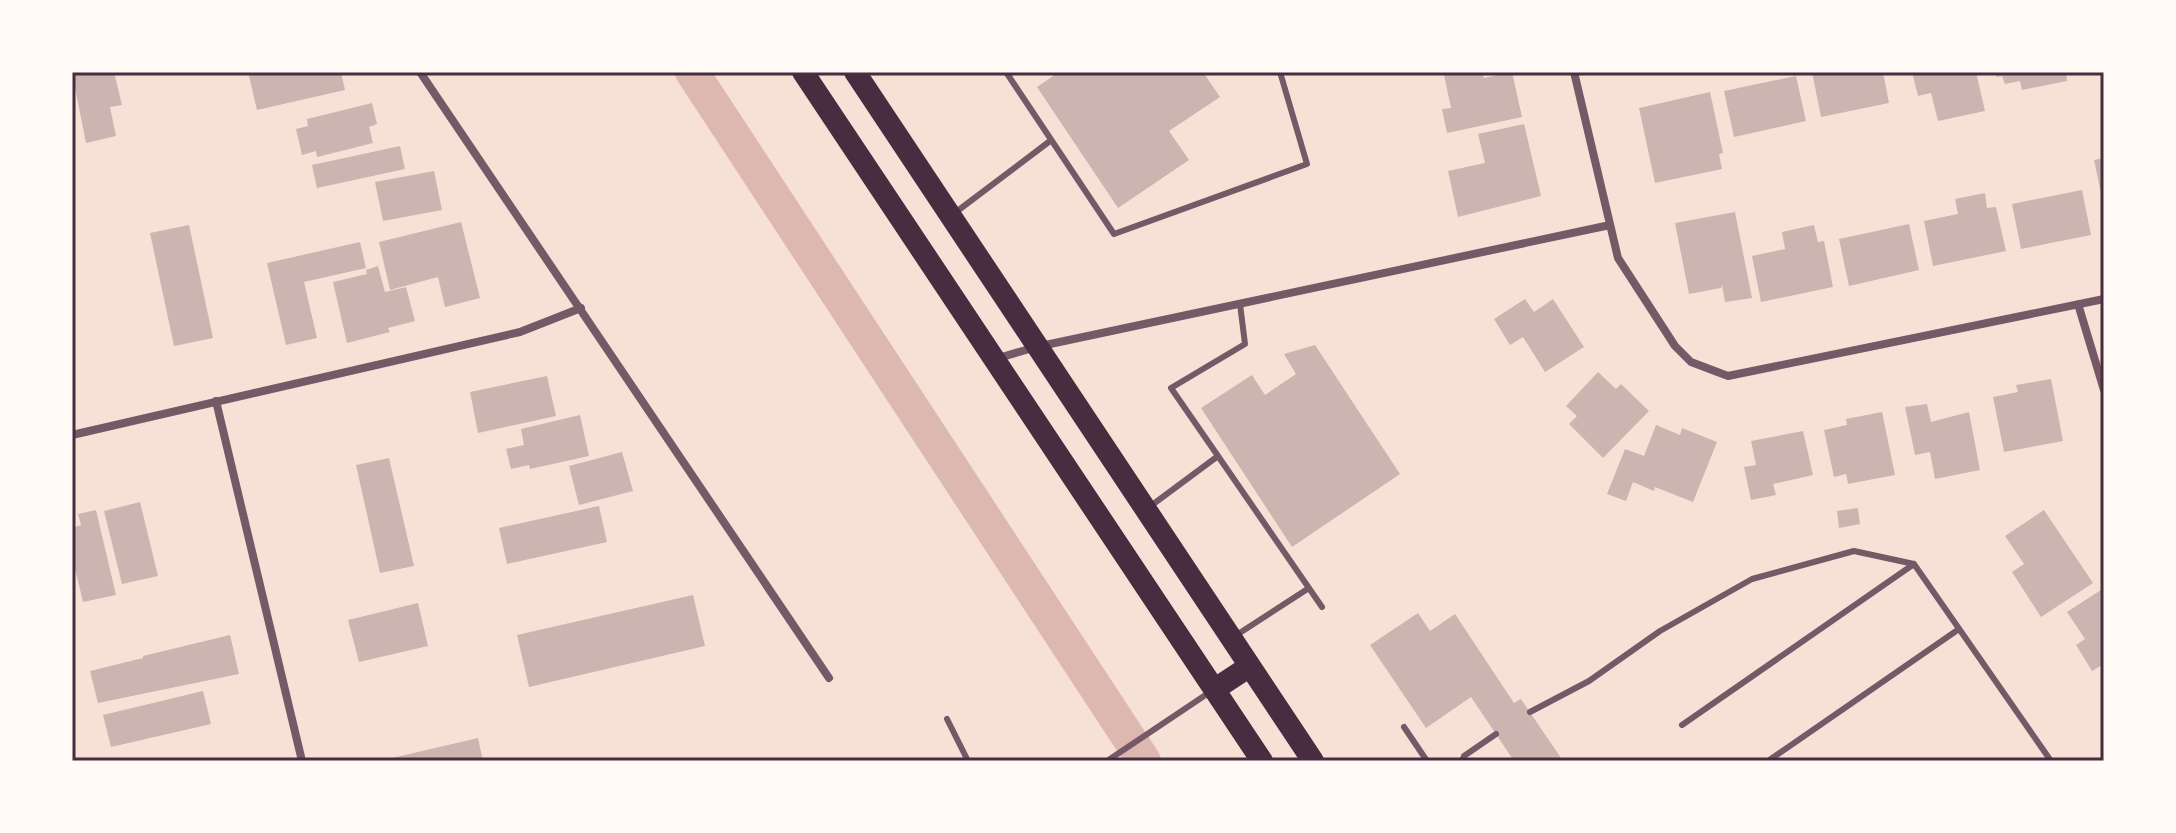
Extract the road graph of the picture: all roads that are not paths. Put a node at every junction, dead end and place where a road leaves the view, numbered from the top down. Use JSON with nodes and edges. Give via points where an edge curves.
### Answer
{"nodes":[{"id":1,"x":420,"y":72,"type":"edge"},
{"id":2,"x":803,"y":72,"type":"edge"},
{"id":3,"x":855,"y":72,"type":"edge"},
{"id":4,"x":1006,"y":72,"type":"edge"},
{"id":5,"x":1280,"y":72,"type":"edge"},
{"id":6,"x":1574,"y":72,"type":"edge"},
{"id":7,"x":1050,"y":141,"type":"junction"},
{"id":8,"x":950,"y":216,"type":"junction"},
{"id":9,"x":1610,"y":225,"type":"junction"},
{"id":10,"x":2104,"y":299,"type":"edge"},
{"id":11,"x":1240,"y":304,"type":"junction"},
{"id":12,"x":2078,"y":304,"type":"junction"},
{"id":13,"x":581,"y":308,"type":"junction"},
{"id":14,"x":1036,"y":347,"type":"junction"},
{"id":15,"x":994,"y":359,"type":"junction"},
{"id":16,"x":2104,"y":390,"type":"edge"},
{"id":17,"x":216,"y":401,"type":"junction"},
{"id":18,"x":72,"y":435,"type":"edge"},
{"id":19,"x":1218,"y":456,"type":"junction"},
{"id":20,"x":1145,"y":510,"type":"junction"},
{"id":21,"x":1914,"y":564,"type":"junction"},
{"id":22,"x":1309,"y":588,"type":"junction"},
{"id":23,"x":1322,"y":607,"type":"dead end"},
{"id":24,"x":1959,"y":629,"type":"junction"},
{"id":25,"x":1231,"y":639,"type":"junction"},
{"id":26,"x":1250,"y":666,"type":"junction"},
{"id":27,"x":829,"y":678,"type":"dead end"},
{"id":28,"x":1215,"y":689,"type":"junction"},
{"id":29,"x":1530,"y":712,"type":"dead end"},
{"id":30,"x":947,"y":719,"type":"dead end"},
{"id":31,"x":1682,"y":725,"type":"dead end"},
{"id":32,"x":1404,"y":727,"type":"dead end"},
{"id":33,"x":1496,"y":734,"type":"dead end"},
{"id":34,"x":1108,"y":760,"type":"edge"},
{"id":35,"x":302,"y":761,"type":"edge"},
{"id":36,"x":968,"y":761,"type":"edge"},
{"id":37,"x":1262,"y":761,"type":"edge"},
{"id":38,"x":1313,"y":761,"type":"edge"},
{"id":39,"x":1427,"y":761,"type":"edge"},
{"id":40,"x":1462,"y":761,"type":"edge"},
{"id":41,"x":1768,"y":761,"type":"edge"},
{"id":42,"x":2051,"y":761,"type":"edge"}],
"edges":[{"from":1,"to":13,"type":"street"},
{"from":2,"to":15,"type":"highway"},
{"from":3,"to":8,"type":"highway"},
{"from":4,"to":7,"type":"lane"},
{"from":5,"to":7,"type":"lane","via":[[1307,164],[1114,234]]},
{"from":6,"to":9,"type":"street"},
{"from":7,"to":8,"type":"lane"},
{"from":8,"to":14,"type":"highway"},
{"from":9,"to":11,"type":"street"},
{"from":9,"to":12,"type":"street","via":[[1618,258],[1675,346],[1691,362],[1728,376]]},
{"from":10,"to":12,"type":"street"},
{"from":11,"to":14,"type":"street"},
{"from":11,"to":19,"type":"lane","via":[[1245,344],[1171,388]]},
{"from":12,"to":16,"type":"street"},
{"from":13,"to":17,"type":"street","via":[[520,332]]},
{"from":13,"to":27,"type":"street"},
{"from":14,"to":15,"type":"street"},
{"from":14,"to":20,"type":"highway"},
{"from":15,"to":28,"type":"highway"},
{"from":17,"to":18,"type":"street"},
{"from":17,"to":35,"type":"street"},
{"from":19,"to":20,"type":"lane"},
{"from":19,"to":22,"type":"lane"},
{"from":20,"to":25,"type":"highway"},
{"from":21,"to":24,"type":"lane"},
{"from":21,"to":29,"type":"lane","via":[[1854,551],[1752,579]]},
{"from":21,"to":31,"type":"lane"},
{"from":22,"to":23,"type":"lane"},
{"from":22,"to":25,"type":"lane"},
{"from":24,"to":41,"type":"lane"},
{"from":24,"to":42,"type":"lane"},
{"from":25,"to":26,"type":"highway"},
{"from":26,"to":28,"type":"highway"},
{"from":26,"to":38,"type":"highway"},
{"from":28,"to":34,"type":"lane"},
{"from":28,"to":37,"type":"highway"},
{"from":30,"to":36,"type":"lane"},
{"from":32,"to":39,"type":"lane"},
{"from":33,"to":40,"type":"lane"}]}
